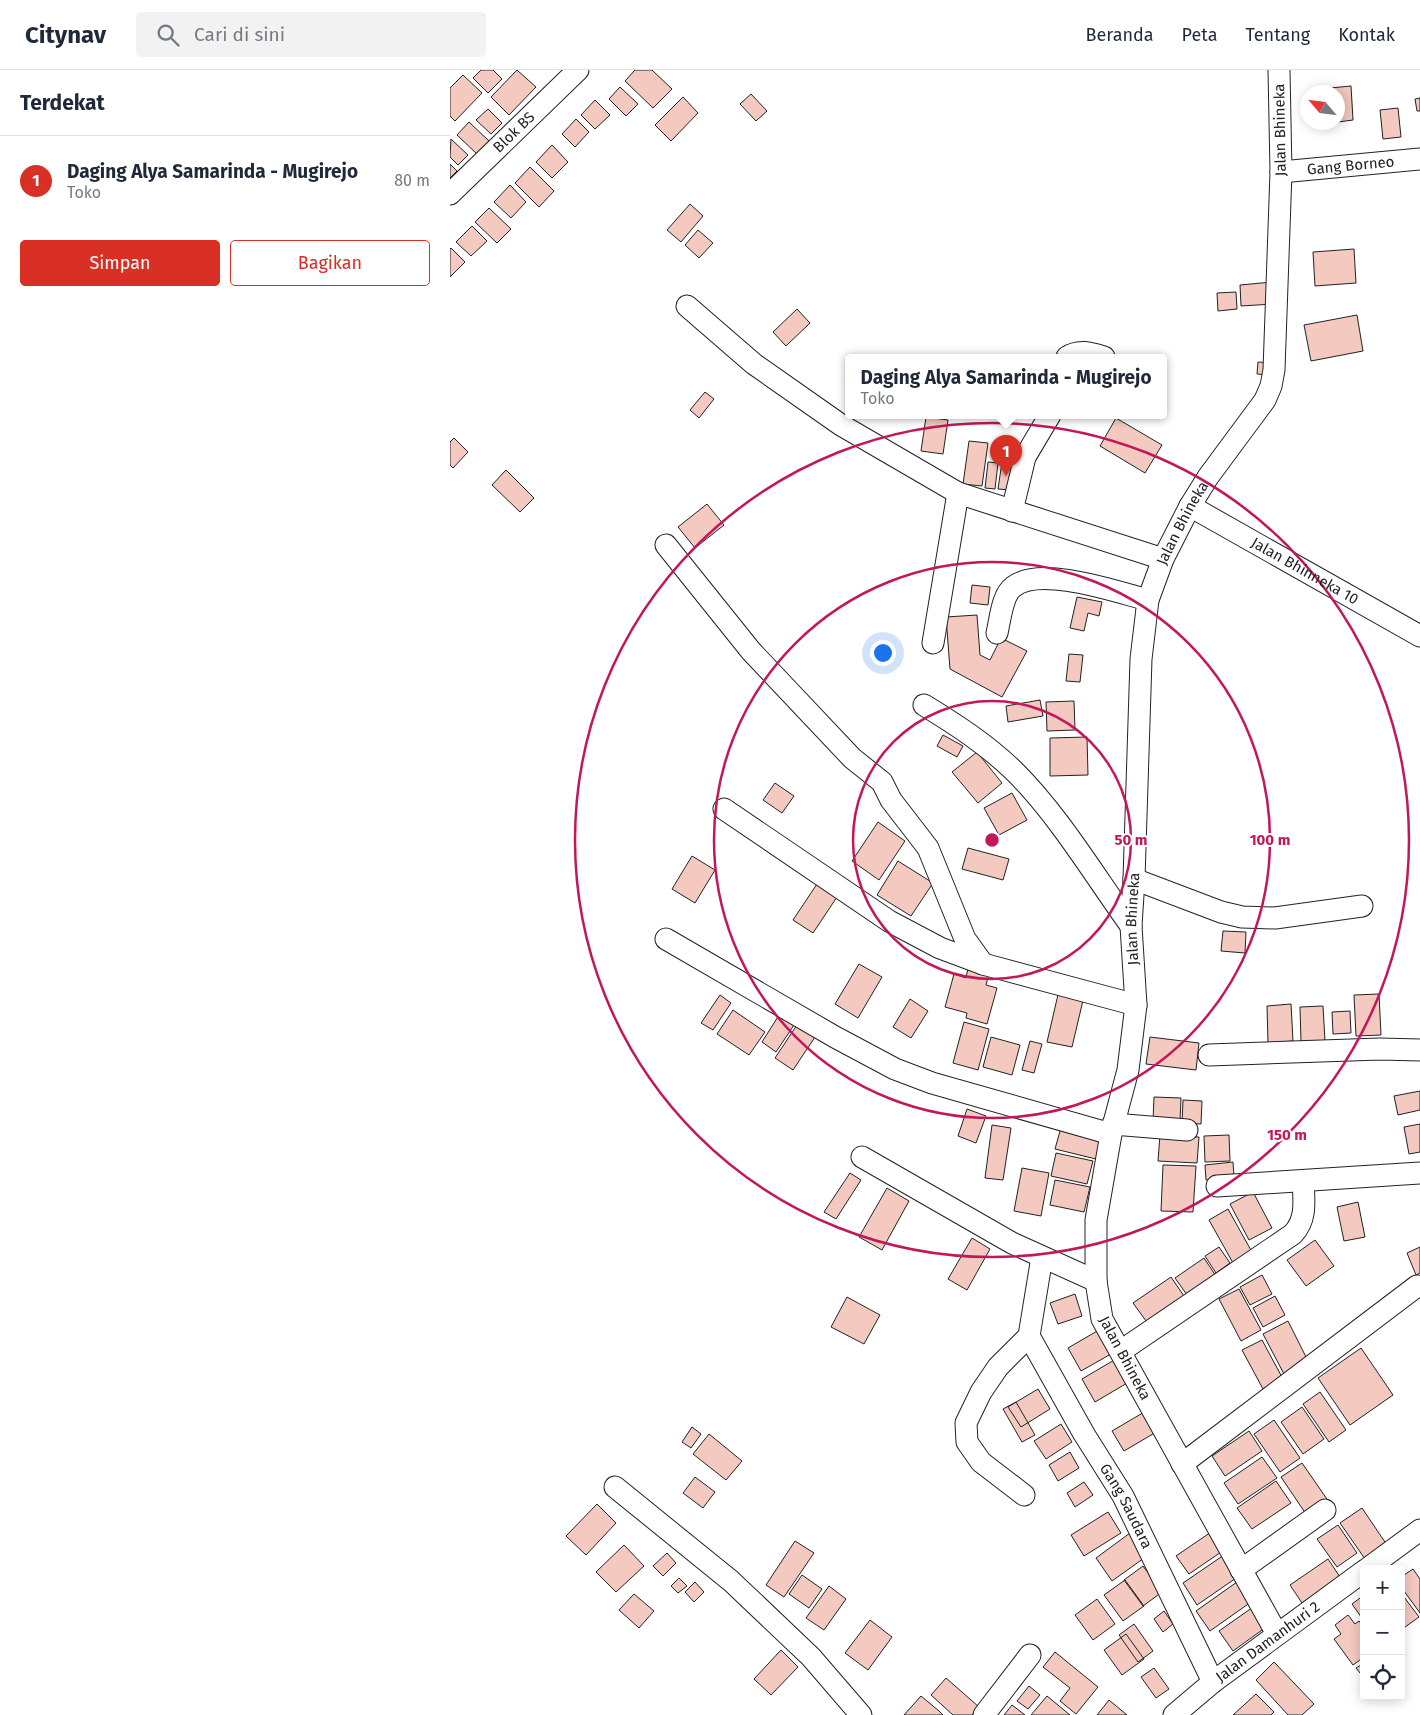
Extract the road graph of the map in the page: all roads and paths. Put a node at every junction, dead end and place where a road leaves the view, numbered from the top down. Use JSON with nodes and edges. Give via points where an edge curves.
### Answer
{"nodes":[{"id":1,"x":578,"y":70,"type":"edge"},
{"id":2,"x":1279,"y":70,"type":"edge"},
{"id":3,"x":1420,"y":159,"type":"edge"},
{"id":4,"x":1281,"y":172,"type":"junction"},
{"id":5,"x":450,"y":194,"type":"edge"},
{"id":6,"x":687,"y":306,"type":"dead end"},
{"id":7,"x":1072,"y":354,"type":"edge"},
{"id":8,"x":1093,"y":354,"type":"edge"},
{"id":9,"x":1048,"y":419,"type":"edge"},
{"id":10,"x":958,"y":493,"type":"junction"},
{"id":11,"x":1190,"y":506,"type":"junction"},
{"id":12,"x":1012,"y":511,"type":"junction"},
{"id":13,"x":666,"y":545,"type":"dead end"},
{"id":14,"x":1163,"y":558,"type":"junction"},
{"id":15,"x":1148,"y":600,"type":"junction"},
{"id":16,"x":997,"y":633,"type":"dead end"},
{"id":17,"x":1420,"y":636,"type":"edge"},
{"id":18,"x":933,"y":644,"type":"dead end"},
{"id":19,"x":924,"y":705,"type":"dead end"},
{"id":20,"x":724,"y":809,"type":"dead end"},
{"id":21,"x":1134,"y":880,"type":"junction"},
{"id":22,"x":1362,"y":906,"type":"dead end"},
{"id":23,"x":1131,"y":926,"type":"junction"},
{"id":24,"x":666,"y":939,"type":"dead end"},
{"id":25,"x":983,"y":964,"type":"junction"},
{"id":26,"x":1136,"y":1005,"type":"junction"},
{"id":27,"x":1420,"y":1050,"type":"edge"},
{"id":28,"x":1209,"y":1055,"type":"dead end"},
{"id":29,"x":1112,"y":1129,"type":"junction"},
{"id":30,"x":1187,"y":1130,"type":"dead end"},
{"id":31,"x":862,"y":1158,"type":"dead end"},
{"id":32,"x":1420,"y":1173,"type":"edge"},
{"id":33,"x":1303,"y":1181,"type":"junction"},
{"id":34,"x":1217,"y":1186,"type":"dead end"},
{"id":35,"x":1042,"y":1257,"type":"junction"},
{"id":36,"x":1096,"y":1281,"type":"junction"},
{"id":37,"x":1416,"y":1286,"type":"dead end"},
{"id":38,"x":1029,"y":1336,"type":"junction"},
{"id":39,"x":1121,"y":1351,"type":"junction"},
{"id":40,"x":1182,"y":1464,"type":"junction"},
{"id":41,"x":615,"y":1487,"type":"dead end"},
{"id":42,"x":1024,"y":1495,"type":"dead end"},
{"id":43,"x":1325,"y":1510,"type":"dead end"},
{"id":44,"x":1420,"y":1530,"type":"edge"},
{"id":45,"x":1372,"y":1565,"type":"edge"},
{"id":46,"x":1241,"y":1570,"type":"junction"},
{"id":47,"x":1360,"y":1574,"type":"edge"},
{"id":48,"x":1277,"y":1634,"type":"junction"},
{"id":49,"x":1030,"y":1655,"type":"dead end"},
{"id":50,"x":1213,"y":1682,"type":"junction"},
{"id":51,"x":862,"y":1715,"type":"edge"},
{"id":52,"x":984,"y":1715,"type":"edge"},
{"id":53,"x":1174,"y":1715,"type":"edge"}],
"edges":[{"from":1,"to":5,"type":"street","name":"Blok BS"},
{"from":2,"to":4,"type":"street","name":"Jalan Bhineka"},
{"from":3,"to":4,"type":"street","name":"Gang Borneo"},
{"from":4,"to":11,"type":"street","name":"Jalan Bhineka","via":[[1271,386],[1266,400]]},
{"from":6,"to":10,"type":"street","via":[[754,364],[841,425]]},
{"from":7,"to":8,"type":"street"},
{"from":9,"to":12,"type":"street","via":[[1025,457]]},
{"from":10,"to":12,"type":"street"},
{"from":10,"to":18,"type":"street"},
{"from":11,"to":14,"type":"street","name":"Jalan Bhineka"},
{"from":11,"to":17,"type":"street","name":"Jalan Bhinneka 10"},
{"from":12,"to":14,"type":"street"},
{"from":13,"to":25,"type":"street","via":[[770,672],[852,758],[882,782],[891,800],[928,848],[965,939]]},
{"from":14,"to":15,"type":"street","name":"Jalan Bhineka"},
{"from":15,"to":16,"type":"street","via":[[1085,582],[1058,579],[1024,581],[1012,587]]},
{"from":15,"to":21,"type":"street","name":"Jalan Bhineka","via":[[1141,659]]},
{"from":19,"to":23,"type":"street","via":[[970,734],[1013,770],[1045,806]]},
{"from":20,"to":25,"type":"street","via":[[889,922],[940,948]]},
{"from":21,"to":22,"type":"street","via":[[1242,917],[1275,918]]},
{"from":21,"to":23,"type":"street","name":"Jalan Bhineka"},
{"from":23,"to":26,"type":"street","name":"Jalan Bhineka"},
{"from":24,"to":29,"type":"street","via":[[896,1069],[932,1084]]},
{"from":25,"to":26,"type":"street"},
{"from":26,"to":29,"type":"street","name":"Jalan Bhineka","via":[[1128,1070]]},
{"from":27,"to":28,"type":"street"},
{"from":29,"to":30,"type":"street"},
{"from":29,"to":36,"type":"street","name":"Jalan Bhineka","via":[[1096,1220]]},
{"from":31,"to":35,"type":"street"},
{"from":32,"to":33,"type":"street"},
{"from":33,"to":34,"type":"street"},
{"from":33,"to":39,"type":"street","via":[[1304,1214],[1292,1234]]},
{"from":35,"to":36,"type":"street"},
{"from":35,"to":38,"type":"street"},
{"from":36,"to":39,"type":"street","name":"Jalan Bhineka","via":[[1102,1319]]},
{"from":37,"to":40,"type":"street"},
{"from":38,"to":42,"type":"street","via":[[998,1367],[966,1422],[967,1442],[981,1462]]},
{"from":38,"to":50,"type":"street","name":"Gang Saudara","via":[[1122,1496]]},
{"from":39,"to":40,"type":"street","name":"Jalan Bhineka"},
{"from":40,"to":46,"type":"street","name":"Jalan Bhineka"},
{"from":41,"to":51,"type":"street","via":[[731,1581],[812,1657]]},
{"from":43,"to":46,"type":"street"},
{"from":44,"to":45,"type":"street"},
{"from":46,"to":48,"type":"street","name":"Jalan Bhineka"},
{"from":47,"to":48,"type":"street","name":"Jalan Damanhuri 2"},
{"from":48,"to":50,"type":"street","name":"Jalan Damanhuri 2"},
{"from":49,"to":52,"type":"street"},
{"from":50,"to":53,"type":"street","name":"Jalan Damanhuri 2"}]}
